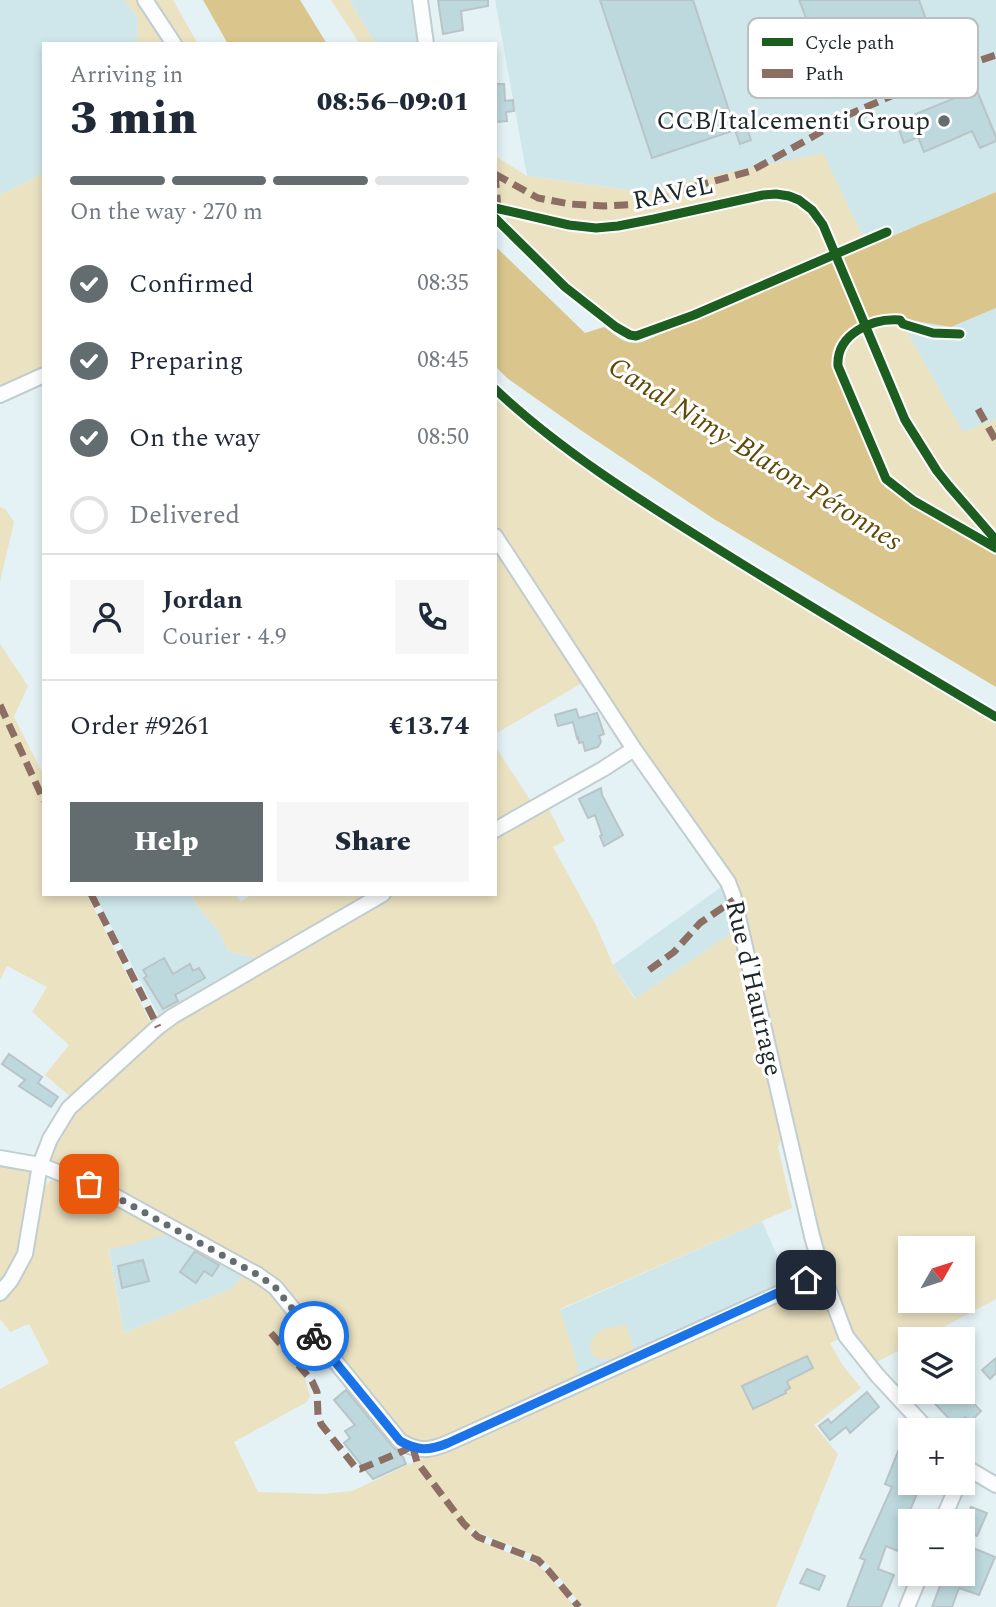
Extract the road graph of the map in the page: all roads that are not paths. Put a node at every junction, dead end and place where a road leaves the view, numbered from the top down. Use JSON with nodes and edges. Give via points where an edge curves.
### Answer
{"nodes":[{"id":1,"x":145,"y":0,"type":"edge"},
{"id":2,"x":420,"y":0,"type":"edge"},
{"id":3,"x":173,"y":42,"type":"edge"},
{"id":4,"x":426,"y":42,"type":"edge"},
{"id":5,"x":42,"y":376,"type":"edge"},
{"id":6,"x":0,"y":395,"type":"edge"},
{"id":7,"x":497,"y":539,"type":"edge"},
{"id":8,"x":634,"y":749,"type":"junction"},
{"id":9,"x":497,"y":829,"type":"edge"},
{"id":10,"x":380,"y":896,"type":"edge"},
{"id":11,"x":0,"y":1158,"type":"edge"},
{"id":12,"x":40,"y":1165,"type":"junction"},
{"id":13,"x":822,"y":1272,"type":"junction"},
{"id":14,"x":0,"y":1293,"type":"edge"},
{"id":15,"x":917,"y":1418,"type":"edge"},
{"id":16,"x":975,"y":1475,"type":"edge"},
{"id":17,"x":996,"y":1485,"type":"edge"},
{"id":18,"x":915,"y":1586,"type":"edge"},
{"id":19,"x":907,"y":1607,"type":"edge"}],
"edges":[{"from":1,"to":3,"type":"street"},
{"from":2,"to":4,"type":"street"},
{"from":5,"to":6,"type":"street"},
{"from":7,"to":8,"type":"street","name":"Rue d'Hautrage"},
{"from":8,"to":9,"type":"street"},
{"from":8,"to":13,"type":"street","name":"Rue d'Hautrage","via":[[728,882]]},
{"from":10,"to":12,"type":"street","via":[[158,1027],[69,1108]]},
{"from":11,"to":12,"type":"street"},
{"from":12,"to":13,"type":"street","via":[[109,1193],[275,1287],[400,1441],[413,1448],[437,1448]]},
{"from":12,"to":14,"type":"street","via":[[25,1254]]},
{"from":13,"to":15,"type":"street","name":"Rue d'Hautrage","via":[[846,1336]]},
{"from":16,"to":17,"type":"street"},
{"from":18,"to":19,"type":"street"}]}
